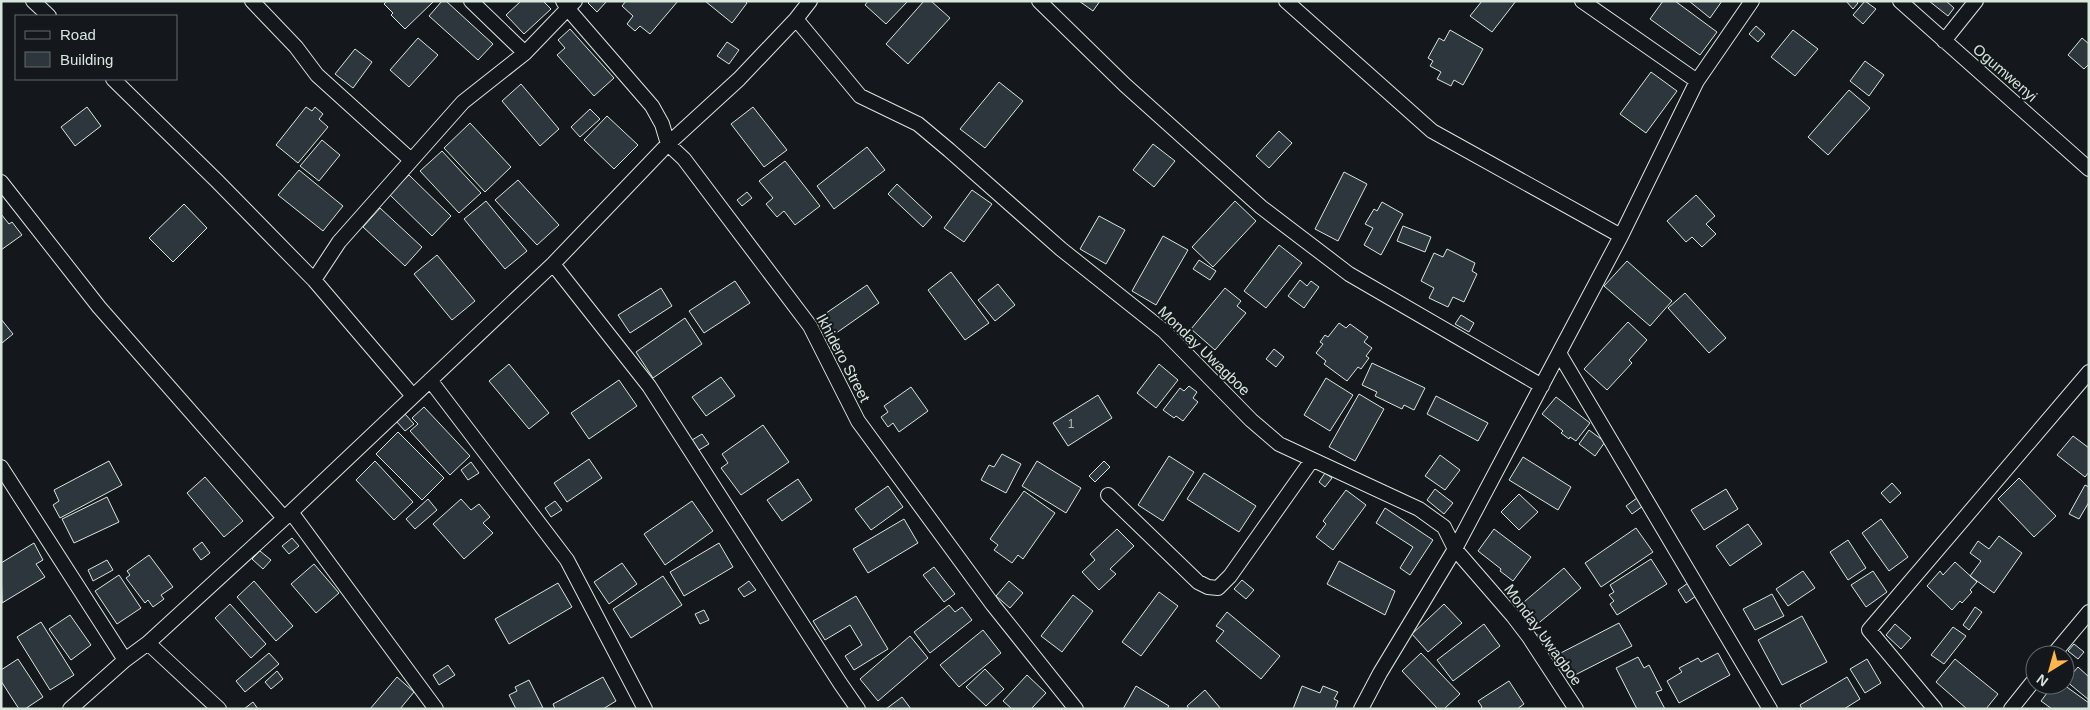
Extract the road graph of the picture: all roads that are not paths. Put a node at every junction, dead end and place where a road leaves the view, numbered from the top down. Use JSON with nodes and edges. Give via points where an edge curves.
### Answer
{"nodes":[{"id":1,"x":33,"y":1,"type":"edge"},
{"id":2,"x":252,"y":1,"type":"edge"},
{"id":3,"x":471,"y":1,"type":"edge"},
{"id":4,"x":810,"y":1,"type":"edge"},
{"id":5,"x":1039,"y":1,"type":"edge"},
{"id":6,"x":1286,"y":1,"type":"edge"},
{"id":7,"x":1582,"y":1,"type":"edge"},
{"id":8,"x":1752,"y":1,"type":"edge"},
{"id":9,"x":1900,"y":1,"type":"edge"},
{"id":10,"x":1976,"y":1,"type":"edge"},
{"id":11,"x":569,"y":4,"type":"edge"},
{"id":12,"x":47,"y":15,"type":"edge"},
{"id":13,"x":796,"y":19,"type":"junction"},
{"id":14,"x":1944,"y":41,"type":"junction"},
{"id":15,"x":525,"y":53,"type":"junction"},
{"id":16,"x":114,"y":80,"type":"edge"},
{"id":17,"x":1697,"y":81,"type":"junction"},
{"id":18,"x":668,"y":144,"type":"junction"},
{"id":19,"x":411,"y":160,"type":"junction"},
{"id":20,"x":2087,"y":164,"type":"edge"},
{"id":21,"x":1,"y":182,"type":"edge"},
{"id":22,"x":1620,"y":236,"type":"junction"},
{"id":23,"x":553,"y":264,"type":"junction"},
{"id":24,"x":314,"y":280,"type":"junction"},
{"id":25,"x":1559,"y":353,"type":"junction"},
{"id":26,"x":2089,"y":372,"type":"edge"},
{"id":27,"x":430,"y":380,"type":"junction"},
{"id":28,"x":1542,"y":386,"type":"junction"},
{"id":29,"x":413,"y":396,"type":"junction"},
{"id":30,"x":1312,"y":460,"type":"junction"},
{"id":31,"x":1,"y":467,"type":"edge"},
{"id":32,"x":1108,"y":494,"type":"dead end"},
{"id":33,"x":288,"y":515,"type":"junction"},
{"id":34,"x":1456,"y":549,"type":"junction"},
{"id":35,"x":2089,"y":612,"type":"edge"},
{"id":36,"x":148,"y":643,"type":"junction"},
{"id":37,"x":2061,"y":645,"type":"edge"},
{"id":38,"x":125,"y":660,"type":"junction"},
{"id":39,"x":2025,"y":691,"type":"edge"},
{"id":40,"x":70,"y":709,"type":"edge"},
{"id":41,"x":219,"y":709,"type":"edge"},
{"id":42,"x":436,"y":709,"type":"edge"},
{"id":43,"x":645,"y":709,"type":"edge"},
{"id":44,"x":858,"y":709,"type":"edge"},
{"id":45,"x":1076,"y":709,"type":"edge"},
{"id":46,"x":1361,"y":709,"type":"edge"},
{"id":47,"x":1576,"y":709,"type":"edge"},
{"id":48,"x":1770,"y":709,"type":"edge"},
{"id":49,"x":1935,"y":709,"type":"edge"},
{"id":50,"x":2011,"y":709,"type":"edge"}],
"edges":[{"from":1,"to":12,"type":"street"},
{"from":2,"to":19,"type":"street","via":[[318,75]]},
{"from":3,"to":15,"type":"street"},
{"from":4,"to":13,"type":"street"},
{"from":5,"to":28,"type":"street","via":[[1125,85],[1261,207],[1349,274]]},
{"from":6,"to":22,"type":"street","via":[[1432,131]]},
{"from":7,"to":17,"type":"street"},
{"from":8,"to":17,"type":"street"},
{"from":9,"to":14,"type":"street","name":"Ogumwenyi"},
{"from":10,"to":14,"type":"street"},
{"from":11,"to":15,"type":"street"},
{"from":11,"to":18,"type":"street","name":"Ikhidero Street","via":[[652,106]]},
{"from":13,"to":18,"type":"street","via":[[739,79]]},
{"from":13,"to":30,"type":"street","name":"Monday Uwagboe","via":[[860,96],[918,124],[1061,249],[1164,331],[1251,420],[1279,444]]},
{"from":14,"to":20,"type":"street","name":"Ogumwenyi"},
{"from":15,"to":19,"type":"street","via":[[463,102]]},
{"from":16,"to":24,"type":"street"},
{"from":17,"to":22,"type":"street"},
{"from":18,"to":23,"type":"street"},
{"from":18,"to":45,"type":"street","name":"Ikhidero Street","via":[[684,159],[810,326],[858,420],[993,605]]},
{"from":19,"to":24,"type":"street","via":[[339,242]]},
{"from":21,"to":33,"type":"street","via":[[99,307]]},
{"from":22,"to":25,"type":"street"},
{"from":23,"to":27,"type":"street"},
{"from":23,"to":44,"type":"street","via":[[649,386]]},
{"from":24,"to":29,"type":"street"},
{"from":25,"to":28,"type":"street"},
{"from":25,"to":48,"type":"street"},
{"from":26,"to":49,"type":"street","via":[[1869,630]]},
{"from":27,"to":29,"type":"street"},
{"from":27,"to":43,"type":"street","via":[[567,560]]},
{"from":28,"to":34,"type":"street"},
{"from":29,"to":33,"type":"street"},
{"from":30,"to":32,"type":"street","via":[[1230,576],[1218,588],[1198,582]]},
{"from":30,"to":34,"type":"street","name":"Monday Uwagboe","via":[[1419,509],[1444,527]]},
{"from":31,"to":38,"type":"street"},
{"from":33,"to":36,"type":"street"},
{"from":33,"to":42,"type":"street"},
{"from":34,"to":46,"type":"street","via":[[1384,665]]},
{"from":34,"to":47,"type":"street","name":"Monday Uwagboe","via":[[1513,616]]},
{"from":35,"to":37,"type":"street"},
{"from":36,"to":38,"type":"street"},
{"from":36,"to":41,"type":"street"},
{"from":38,"to":40,"type":"street"},
{"from":39,"to":50,"type":"street"}]}
